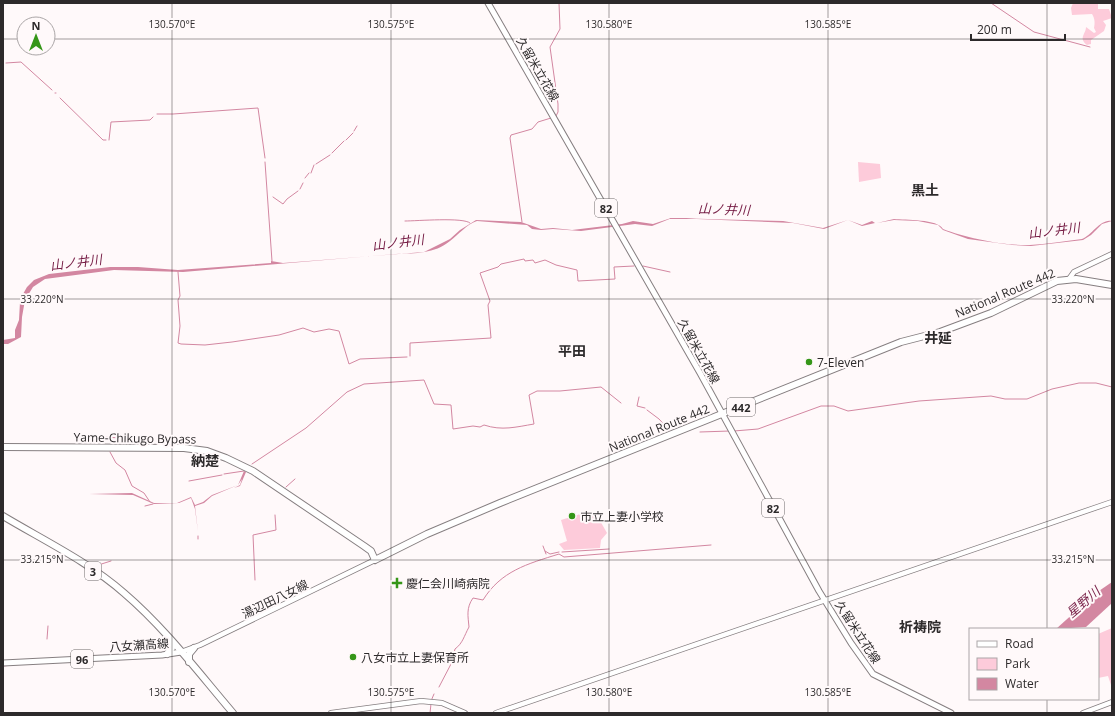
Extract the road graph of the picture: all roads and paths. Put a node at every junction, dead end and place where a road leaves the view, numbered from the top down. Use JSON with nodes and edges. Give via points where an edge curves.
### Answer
{"nodes":[{"id":1,"x":488,"y":3,"type":"edge"},
{"id":2,"x":1112,"y":254,"type":"edge"},
{"id":3,"x":1069,"y":279,"type":"junction"},
{"id":4,"x":1112,"y":285,"type":"edge"},
{"id":5,"x":723,"y":413,"type":"junction"},
{"id":6,"x":3,"y":447,"type":"edge"},
{"id":7,"x":1112,"y":502,"type":"edge"},
{"id":8,"x":3,"y":516,"type":"edge"},
{"id":9,"x":375,"y":560,"type":"junction"},
{"id":10,"x":825,"y":601,"type":"junction"},
{"id":11,"x":171,"y":641,"type":"junction"},
{"id":12,"x":194,"y":648,"type":"junction"},
{"id":13,"x":181,"y":652,"type":"junction"},
{"id":14,"x":167,"y":654,"type":"junction"},
{"id":15,"x":3,"y":662,"type":"edge"},
{"id":16,"x":189,"y":662,"type":"junction"},
{"id":17,"x":1112,"y":702,"type":"edge"},
{"id":18,"x":232,"y":713,"type":"edge"},
{"id":19,"x":331,"y":713,"type":"edge"},
{"id":20,"x":464,"y":713,"type":"edge"},
{"id":21,"x":496,"y":713,"type":"edge"},
{"id":22,"x":951,"y":713,"type":"edge"},
{"id":23,"x":1083,"y":713,"type":"edge"}],
"edges":[{"from":1,"to":5,"type":"main road","name":"久留米立花線","number":"82"},
{"from":2,"to":3,"type":"street","via":[[1074,272]]},
{"from":3,"to":4,"type":"highway","name":"National Route 442","number":"442"},
{"from":3,"to":5,"type":"highway","name":"National Route 442","number":"442","via":[[1049,284],[991,313],[940,332],[901,342]]},
{"from":5,"to":9,"type":"highway","name":"National Route 442","number":"442","via":[[453,522]]},
{"from":5,"to":10,"type":"main road","name":"久留米立花線","number":"82"},
{"from":6,"to":9,"type":"highway","name":"Yame-Chikugo Bypass","via":[[184,448],[208,451],[253,471],[364,546]]},
{"from":7,"to":10,"type":"street"},
{"from":8,"to":11,"type":"highway","number":"3","via":[[124,592]]},
{"from":9,"to":12,"type":"street","name":"湯辺田八女線"},
{"from":10,"to":21,"type":"street"},
{"from":10,"to":22,"type":"main road","name":"久留米立花線","number":"82","via":[[873,674]]},
{"from":11,"to":13,"type":"highway","number":"3"},
{"from":11,"to":14,"type":"highway","via":[[172,648]]},
{"from":12,"to":13,"type":"street","name":"湯辺田八女線"},
{"from":12,"to":16,"type":"highway","via":[[189,654]]},
{"from":13,"to":14,"type":"main road","name":"八女瀬高線","number":"96"},
{"from":13,"to":16,"type":"highway","number":"3"},
{"from":14,"to":15,"type":"main road","name":"八女瀬高線","number":"96"},
{"from":16,"to":18,"type":"highway","number":"3"},
{"from":17,"to":23,"type":"street"},
{"from":19,"to":20,"type":"street","via":[[431,701]]}]}
